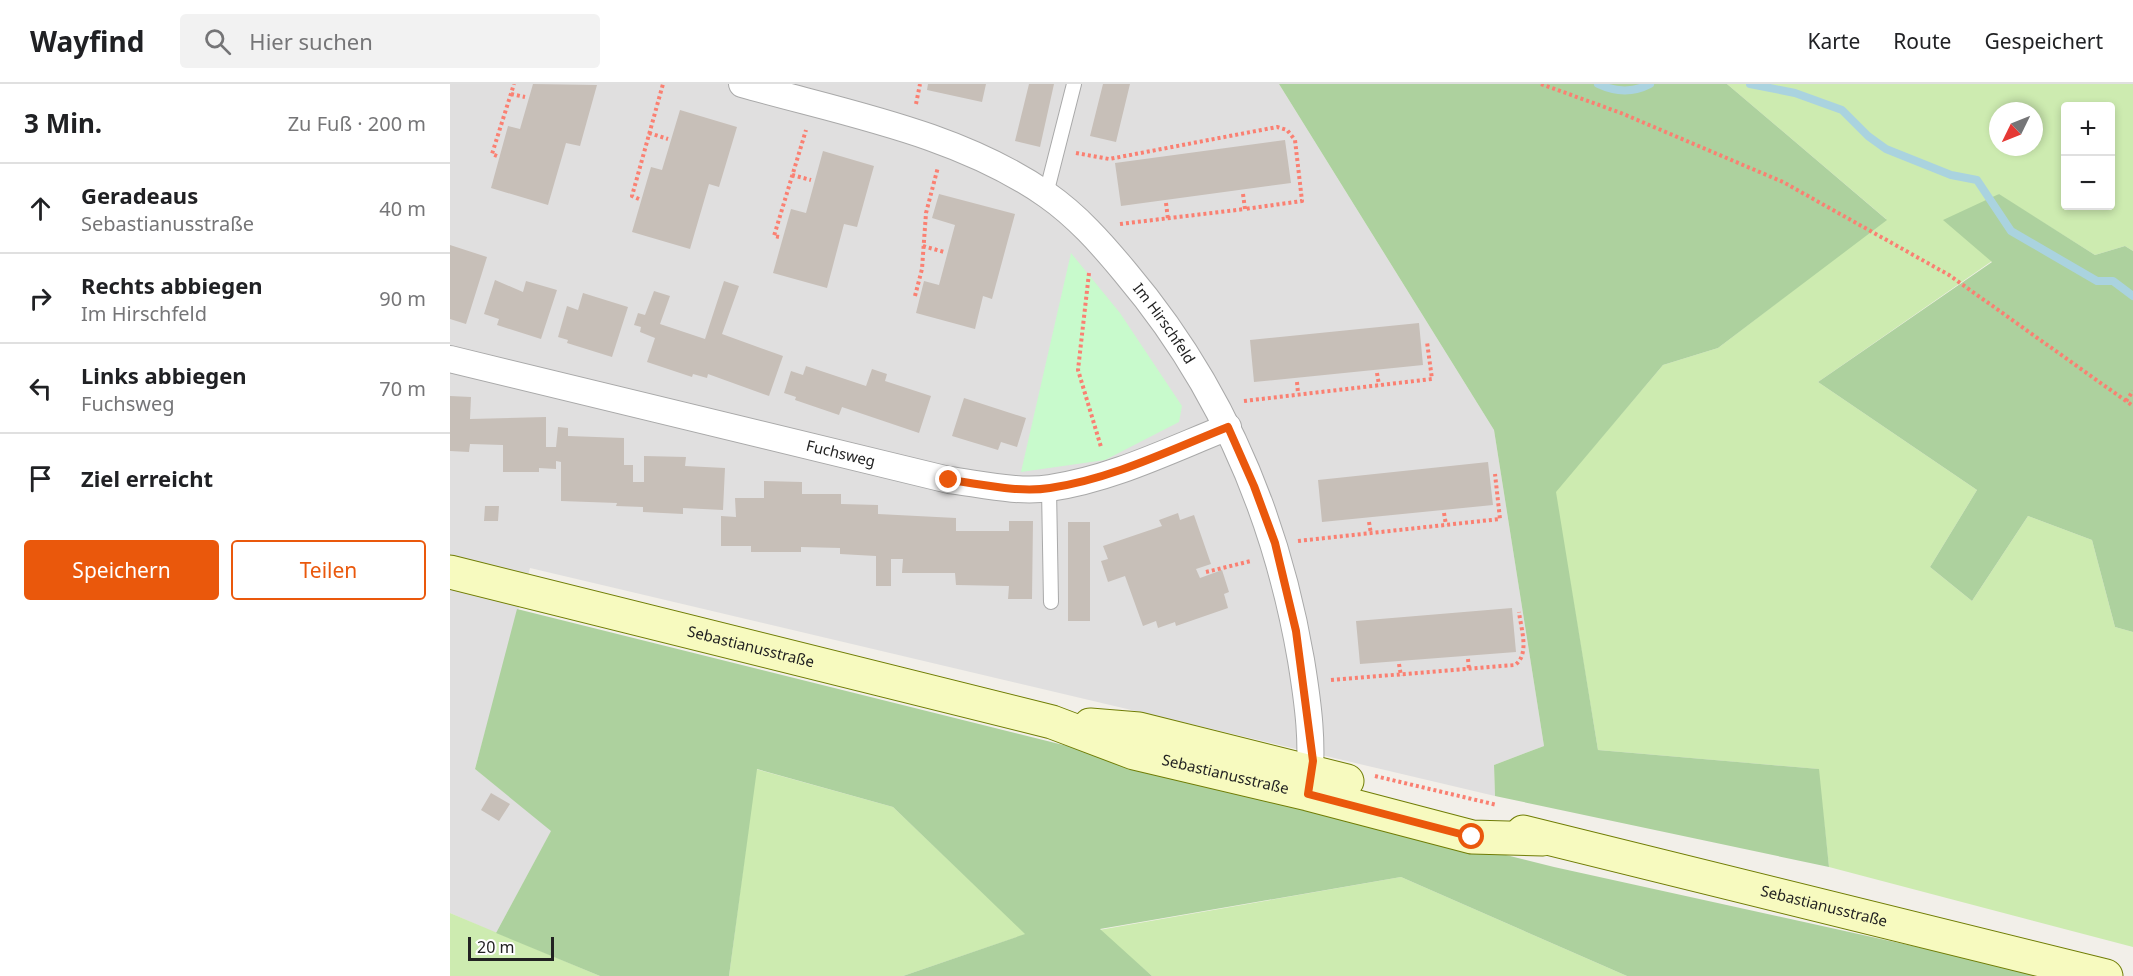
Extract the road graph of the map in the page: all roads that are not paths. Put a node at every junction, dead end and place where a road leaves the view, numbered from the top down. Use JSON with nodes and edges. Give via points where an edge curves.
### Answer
{"nodes":[{"id":1,"x":741,"y":84,"type":"edge"},
{"id":2,"x":1074,"y":84,"type":"edge"},
{"id":3,"x":1046,"y":194,"type":"junction"},
{"id":4,"x":450,"y":358,"type":"edge"},
{"id":5,"x":1222,"y":416,"type":"junction"},
{"id":6,"x":1049,"y":489,"type":"junction"},
{"id":7,"x":450,"y":572,"type":"edge"},
{"id":8,"x":1051,"y":602,"type":"dead end"},
{"id":9,"x":1309,"y":782,"type":"junction"},
{"id":10,"x":2106,"y":976,"type":"edge"}],
"edges":[{"from":1,"to":3,"type":"street","name":"Im Hirschfeld","via":[[944,143],[995,165]]},
{"from":2,"to":3,"type":"lane"},
{"from":3,"to":5,"type":"street","name":"Im Hirschfeld","via":[[1094,236],[1152,304]]},
{"from":4,"to":6,"type":"street","name":"Fuchsweg","via":[[949,480]]},
{"from":5,"to":6,"type":"street","name":"Fuchsweg","via":[[1113,473]]},
{"from":5,"to":9,"type":"street","name":"Im Hirschfeld","via":[[1277,549],[1305,682],[1313,761]]},
{"from":6,"to":8,"type":"lane"},
{"from":7,"to":9,"type":"main road","name":"Sebastianusstraße","via":[[1052,722],[1134,753]]},
{"from":9,"to":10,"type":"main road","name":"Sebastianusstraße","via":[[1472,837],[1543,839]]}]}
